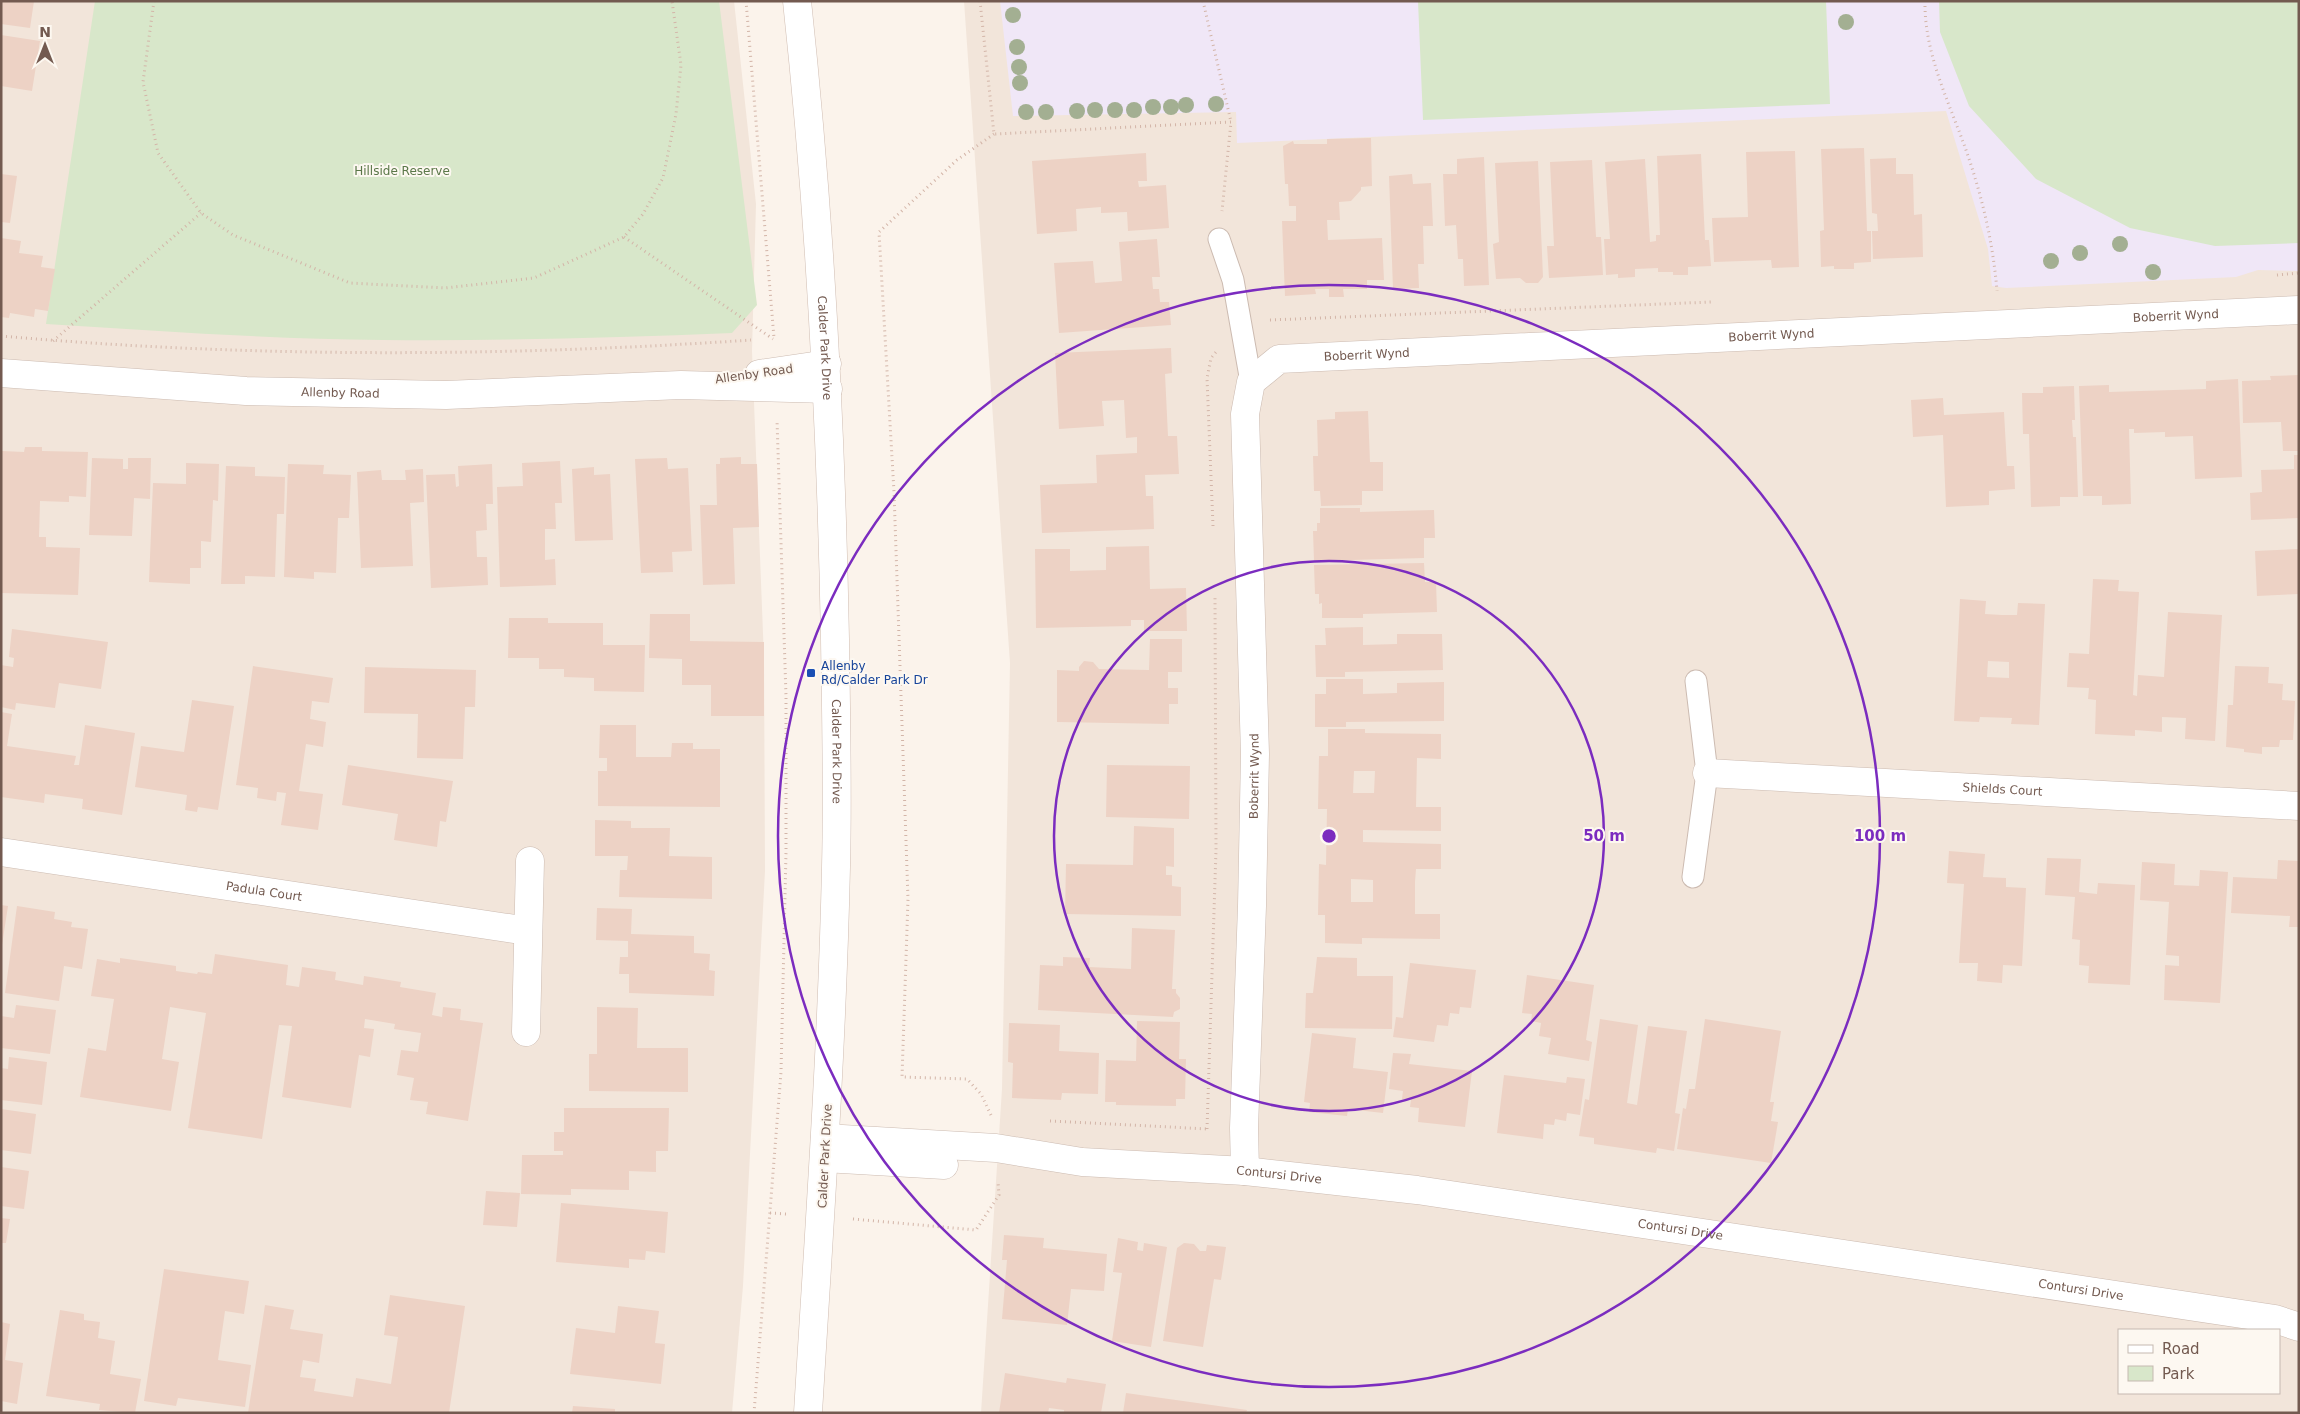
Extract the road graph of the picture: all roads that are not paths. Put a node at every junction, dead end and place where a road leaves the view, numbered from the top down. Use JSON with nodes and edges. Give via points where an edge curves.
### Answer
{"nodes":[{"id":1,"x":797,"y":1,"type":"edge"},
{"id":2,"x":1219,"y":239,"type":"road end"},
{"id":3,"x":2299,"y":310,"type":"edge"},
{"id":4,"x":1,"y":373,"type":"edge"},
{"id":5,"x":828,"y":376,"type":"junction"},
{"id":6,"x":1250,"y":382,"type":"junction"},
{"id":7,"x":1696,"y":682,"type":"dead end"},
{"id":8,"x":1707,"y":773,"type":"junction"},
{"id":9,"x":2299,"y":806,"type":"edge"},
{"id":10,"x":1,"y":852,"type":"edge"},
{"id":11,"x":530,"y":861,"type":"dead end"},
{"id":12,"x":1693,"y":876,"type":"dead end"},
{"id":13,"x":528,"y":931,"type":"junction"},
{"id":14,"x":526,"y":1032,"type":"dead end"},
{"id":15,"x":825,"y":1148,"type":"junction"},
{"id":16,"x":1245,"y":1171,"type":"junction"},
{"id":17,"x":2291,"y":1321,"type":"edge"},
{"id":18,"x":808,"y":1413,"type":"edge"}],
"edges":[{"from":1,"to":5,"type":"street","name":"Calder Park Drive","via":[[819,233]]},
{"from":2,"to":6,"type":"lane","name":"Boberrit Wynd","via":[[1232,280]]},
{"from":3,"to":6,"type":"street","name":"Boberrit Wynd","via":[[1279,359]]},
{"from":4,"to":5,"type":"street","name":"Allenby Road","via":[[246,391],[436,394]]},
{"from":5,"to":15,"type":"street","name":"Calder Park Drive","via":[[834,573],[836,864]]},
{"from":6,"to":16,"type":"street","name":"Boberrit Wynd","via":[[1245,414],[1255,754]]},
{"from":7,"to":8,"type":"lane"},
{"from":8,"to":9,"type":"street","name":"Shields Court"},
{"from":8,"to":12,"type":"lane"},
{"from":10,"to":13,"type":"street","name":"Padula Court"},
{"from":11,"to":13,"type":"street"},
{"from":13,"to":14,"type":"street"},
{"from":15,"to":16,"type":"street","name":"Contursi Drive"},
{"from":15,"to":18,"type":"street","name":"Calder Park Drive"},
{"from":16,"to":17,"type":"street","name":"Contursi Drive","via":[[1417,1190]]}]}
